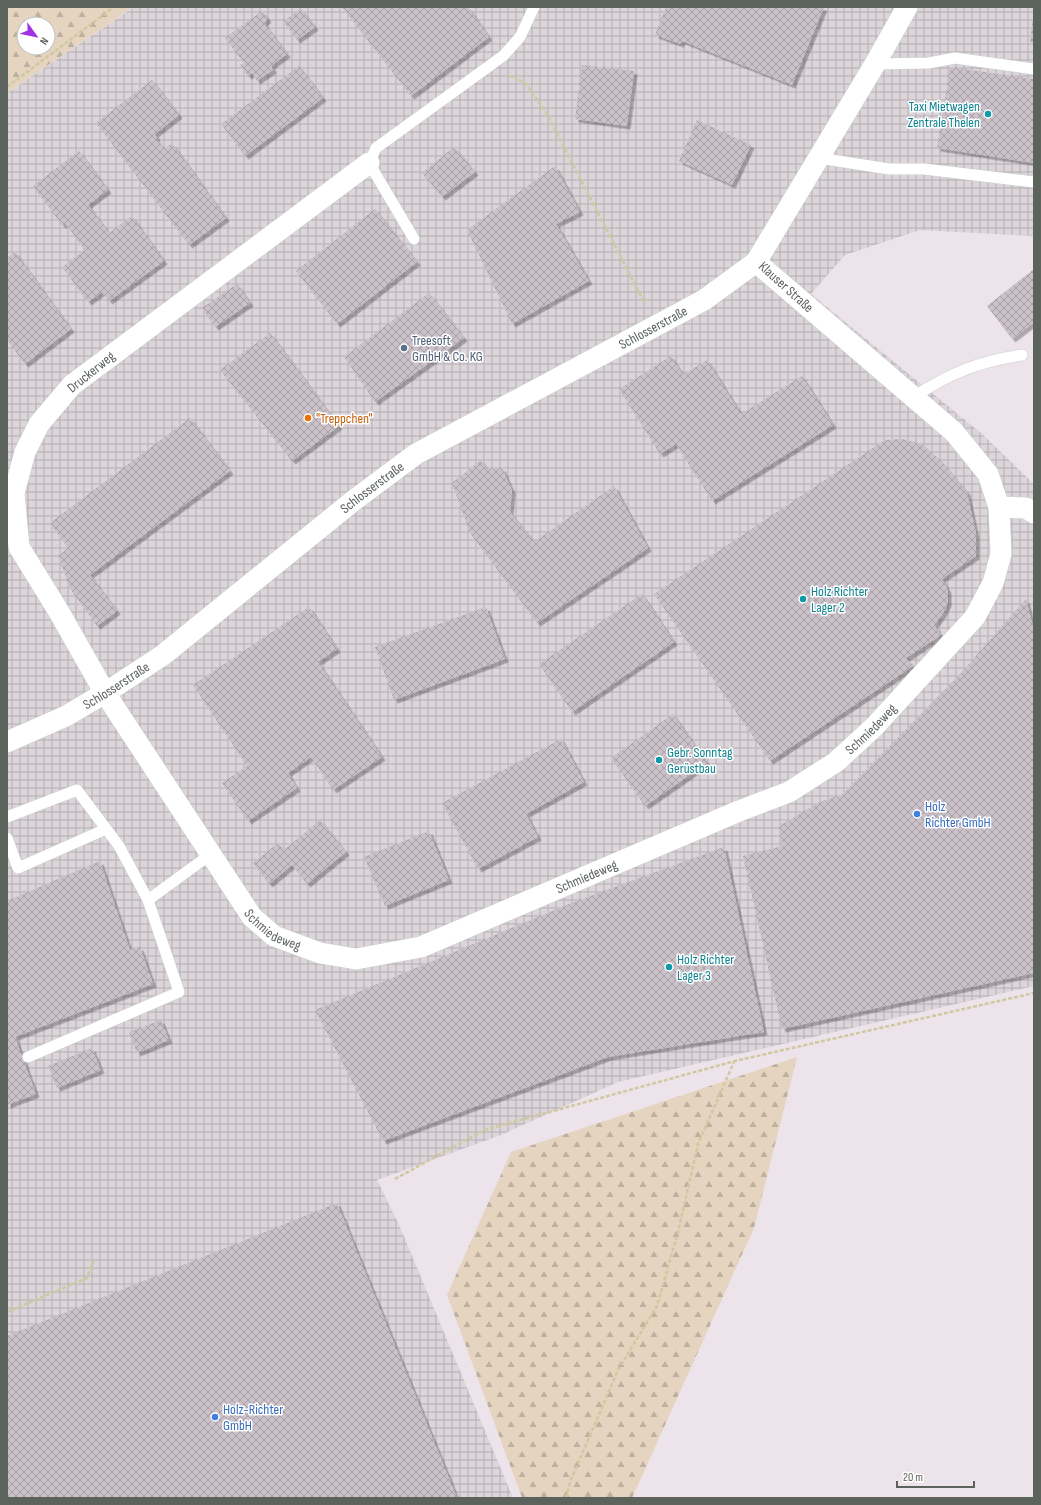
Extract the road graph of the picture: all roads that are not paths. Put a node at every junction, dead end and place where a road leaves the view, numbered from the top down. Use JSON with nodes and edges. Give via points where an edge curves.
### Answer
{"nodes":[{"id":1,"x":534,"y":7,"type":"edge"},
{"id":2,"x":907,"y":7,"type":"edge"},
{"id":3,"x":875,"y":64,"type":"junction"},
{"id":4,"x":1034,"y":69,"type":"edge"},
{"id":5,"x":819,"y":158,"type":"junction"},
{"id":6,"x":368,"y":163,"type":"junction"},
{"id":7,"x":1034,"y":182,"type":"edge"},
{"id":8,"x":414,"y":239,"type":"dead end"},
{"id":9,"x":756,"y":262,"type":"junction"},
{"id":10,"x":1022,"y":355,"type":"dead end"},
{"id":11,"x":913,"y":397,"type":"junction"},
{"id":12,"x":11,"y":492,"type":"edge"},
{"id":13,"x":999,"y":507,"type":"junction"},
{"id":14,"x":1034,"y":513,"type":"edge"},
{"id":15,"x":105,"y":693,"type":"junction"},
{"id":16,"x":7,"y":742,"type":"edge"},
{"id":17,"x":7,"y":817,"type":"edge"},
{"id":18,"x":106,"y":829,"type":"junction"},
{"id":19,"x":7,"y":838,"type":"edge"},
{"id":20,"x":210,"y":854,"type":"junction"},
{"id":21,"x":148,"y":900,"type":"junction"},
{"id":22,"x":28,"y":1057,"type":"dead end"}],
"edges":[{"from":1,"to":6,"type":"lane","via":[[520,37],[503,56],[376,148]]},
{"from":2,"to":3,"type":"street","name":"Klauser Straße"},
{"from":3,"to":4,"type":"lane","via":[[929,63],[954,58]]},
{"from":3,"to":5,"type":"street","name":"Klauser Straße"},
{"from":5,"to":7,"type":"lane","via":[[889,169],[924,169]]},
{"from":5,"to":9,"type":"street","name":"Klauser Straße"},
{"from":6,"to":8,"type":"lane"},
{"from":6,"to":12,"type":"street","name":"Druckerweg","via":[[72,385],[39,424],[25,452]]},
{"from":9,"to":11,"type":"street","name":"Klauser Straße"},
{"from":9,"to":15,"type":"street","name":"Schlosserstraße","via":[[704,300],[416,454],[353,501],[163,655]]},
{"from":10,"to":11,"type":"lane","via":[[990,360],[962,370]]},
{"from":11,"to":13,"type":"street","name":"Klauser Straße","via":[[954,432],[988,474]]},
{"from":12,"to":15,"type":"street","name":"Druckerweg","via":[[19,547]]},
{"from":13,"to":14,"type":"street","via":[[1026,508]]},
{"from":13,"to":20,"type":"street","name":"Schmiedeweg","via":[[1001,554],[993,583],[975,617],[874,727],[836,762],[789,792],[738,811],[421,947],[356,959],[320,954],[274,936],[252,917]]},
{"from":15,"to":16,"type":"street","name":"Schlosserstraße","via":[[66,716]]},
{"from":15,"to":20,"type":"street","name":"Schmiedeweg"},
{"from":17,"to":18,"type":"lane","via":[[77,790]]},
{"from":18,"to":19,"type":"lane","via":[[18,868]]},
{"from":18,"to":21,"type":"lane","via":[[119,846]]},
{"from":20,"to":21,"type":"lane"},
{"from":21,"to":22,"type":"lane","via":[[179,992]]}]}
